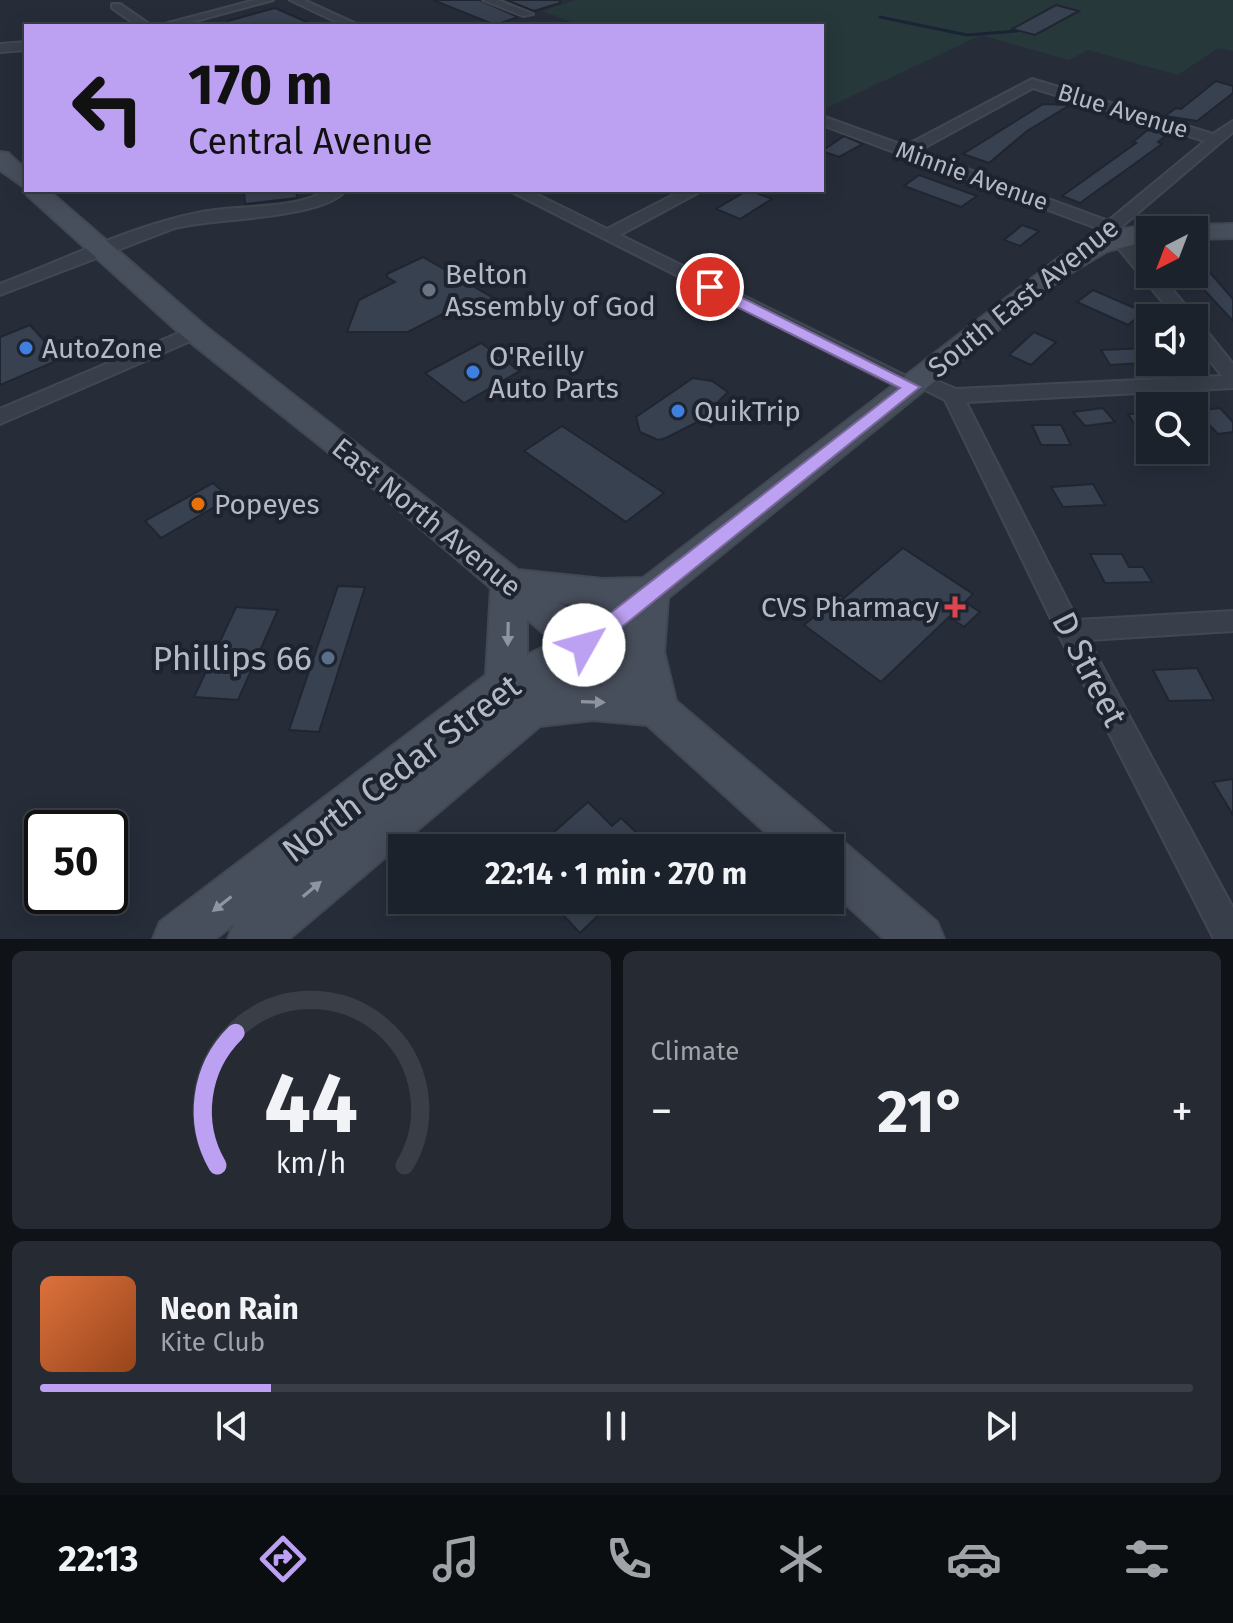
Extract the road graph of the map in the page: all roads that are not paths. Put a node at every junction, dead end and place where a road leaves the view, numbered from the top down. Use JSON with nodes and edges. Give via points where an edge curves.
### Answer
{"nodes":[{"id":1,"x":268,"y":0,"type":"edge"},
{"id":2,"x":295,"y":0,"type":"edge"},
{"id":3,"x":488,"y":0,"type":"edge"},
{"id":4,"x":116,"y":6,"type":"dead end"},
{"id":5,"x":527,"y":14,"type":"dead end"},
{"id":6,"x":143,"y":24,"type":"edge"},
{"id":7,"x":171,"y":24,"type":"edge"},
{"id":8,"x":350,"y":24,"type":"edge"},
{"id":9,"x":24,"y":46,"type":"edge"},
{"id":10,"x":0,"y":48,"type":"edge"},
{"id":11,"x":824,"y":123,"type":"edge"},
{"id":12,"x":1228,"y":132,"type":"edge"},
{"id":13,"x":905,"y":152,"type":"junction"},
{"id":14,"x":0,"y":158,"type":"edge"},
{"id":15,"x":24,"y":180,"type":"edge"},
{"id":16,"x":37,"y":192,"type":"edge"},
{"id":17,"x":336,"y":192,"type":"edge"},
{"id":18,"x":520,"y":192,"type":"edge"},
{"id":19,"x":691,"y":192,"type":"edge"},
{"id":20,"x":1233,"y":231,"type":"edge"},
{"id":21,"x":1114,"y":232,"type":"junction"},
{"id":22,"x":1208,"y":232,"type":"edge"},
{"id":23,"x":1136,"y":233,"type":"edge"},
{"id":24,"x":606,"y":236,"type":"junction"},
{"id":25,"x":102,"y":252,"type":"junction"},
{"id":26,"x":0,"y":290,"type":"edge"},
{"id":27,"x":1174,"y":304,"type":"edge"},
{"id":28,"x":195,"y":332,"type":"junction"},
{"id":29,"x":1208,"y":346,"type":"edge"},
{"id":30,"x":1233,"y":379,"type":"edge"},
{"id":31,"x":916,"y":383,"type":"junction"},
{"id":32,"x":953,"y":396,"type":"junction"},
{"id":33,"x":0,"y":417,"type":"edge"},
{"id":34,"x":509,"y":583,"type":"junction"},
{"id":35,"x":651,"y":592,"type":"junction"},
{"id":36,"x":1233,"y":621,"type":"edge"},
{"id":37,"x":1070,"y":631,"type":"junction"},
{"id":38,"x":584,"y":645,"type":"junction"},
{"id":39,"x":516,"y":697,"type":"junction"},
{"id":40,"x":659,"y":710,"type":"junction"},
{"id":41,"x":800,"y":834,"type":"edge"},
{"id":42,"x":844,"y":872,"type":"edge"},
{"id":43,"x":177,"y":939,"type":"edge"},
{"id":44,"x":252,"y":939,"type":"edge"},
{"id":45,"x":920,"y":939,"type":"edge"},
{"id":46,"x":1232,"y":939,"type":"edge"}],
"edges":[{"from":1,"to":7,"type":"street"},
{"from":2,"to":8,"type":"street"},
{"from":3,"to":5,"type":"street"},
{"from":4,"to":6,"type":"street"},
{"from":9,"to":10,"type":"street"},
{"from":11,"to":13,"type":"street","name":"Minnie Avenue"},
{"from":12,"to":13,"type":"street","name":"Blue Avenue","via":[[1032,83]]},
{"from":12,"to":21,"type":"street","name":"South East Avenue"},
{"from":13,"to":21,"type":"street","name":"Minnie Avenue"},
{"from":14,"to":15,"type":"main road"},
{"from":16,"to":25,"type":"main road","name":"East North Avenue"},
{"from":17,"to":25,"type":"street","via":[[315,204],[204,216]]},
{"from":18,"to":24,"type":"street"},
{"from":19,"to":24,"type":"street"},
{"from":20,"to":22,"type":"main road"},
{"from":21,"to":23,"type":"main road"},
{"from":21,"to":27,"type":"street"},
{"from":21,"to":31,"type":"main road","name":"South East Avenue"},
{"from":24,"to":31,"type":"street"},
{"from":25,"to":26,"type":"street"},
{"from":25,"to":28,"type":"main road","name":"East North Avenue"},
{"from":28,"to":33,"type":"street"},
{"from":28,"to":34,"type":"main road","name":"East North Avenue"},
{"from":29,"to":30,"type":"street"},
{"from":30,"to":32,"type":"street"},
{"from":31,"to":32,"type":"street"},
{"from":31,"to":35,"type":"main road","name":"South East Avenue"},
{"from":32,"to":37,"type":"street","name":"D Street"},
{"from":34,"to":35,"type":"main road","via":[[603,593]]},
{"from":34,"to":38,"type":"main road","name":"East North Avenue"},
{"from":34,"to":39,"type":"main road","one_way":true,"via":[[508,664]]},
{"from":35,"to":38,"type":"main road","name":"South East Avenue"},
{"from":35,"to":40,"type":"main road","via":[[644,668]]},
{"from":36,"to":37,"type":"street"},
{"from":37,"to":46,"type":"street","name":"D Street"},
{"from":38,"to":39,"type":"main road","name":"North Cedar Street"},
{"from":38,"to":40,"type":"main road","name":"East North Avenue"},
{"from":39,"to":40,"type":"main road","one_way":true},
{"from":39,"to":43,"type":"main road","name":"North Cedar Street","one_way":true},
{"from":44,"to":39,"type":"main road","name":"North Cedar Street","one_way":true},
{"from":40,"to":41,"type":"main road","name":"East North Avenue"},
{"from":42,"to":45,"type":"main road"}]}
